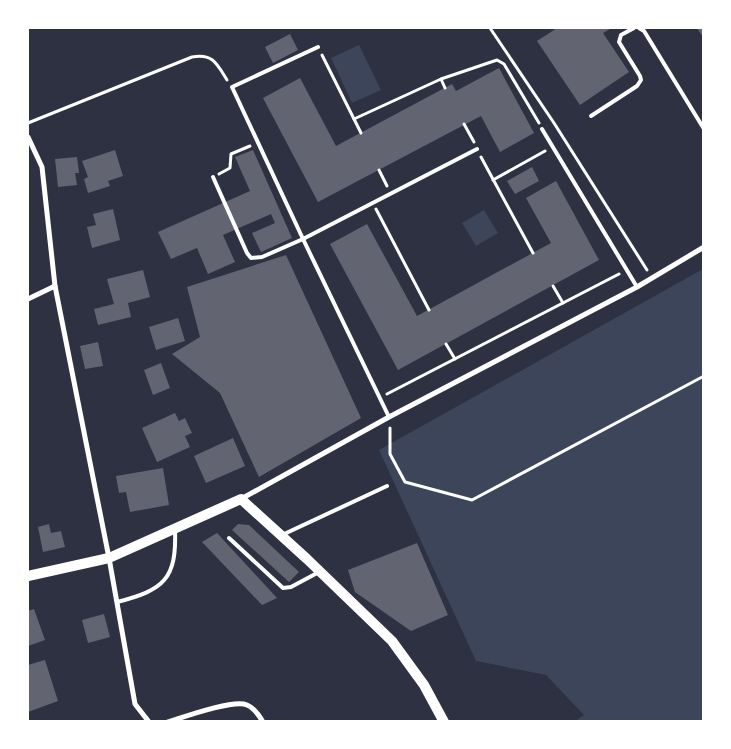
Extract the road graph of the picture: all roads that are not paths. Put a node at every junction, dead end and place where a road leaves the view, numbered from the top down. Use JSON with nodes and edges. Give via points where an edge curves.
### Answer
{"nodes":[{"id":1,"x":634,"y":28,"type":"edge"},
{"id":2,"x":639,"y":28,"type":"edge"},
{"id":3,"x":318,"y":47,"type":"road end"},
{"id":4,"x":591,"y":116,"type":"dead end"},
{"id":5,"x":542,"y":129,"type":"road end"},
{"id":6,"x":704,"y":129,"type":"edge"},
{"id":7,"x":28,"y":137,"type":"edge"},
{"id":8,"x":477,"y":149,"type":"road end"},
{"id":9,"x":213,"y":177,"type":"road end"},
{"id":10,"x":303,"y":239,"type":"junction"},
{"id":11,"x":704,"y":247,"type":"edge"},
{"id":12,"x":55,"y":286,"type":"junction"},
{"id":13,"x":637,"y":287,"type":"junction"},
{"id":14,"x":28,"y":299,"type":"edge"},
{"id":15,"x":389,"y":417,"type":"junction"},
{"id":16,"x":386,"y":486,"type":"dead end"},
{"id":17,"x":241,"y":499,"type":"junction"},
{"id":18,"x":175,"y":529,"type":"junction"},
{"id":19,"x":282,"y":536,"type":"junction"},
{"id":20,"x":230,"y":538,"type":"dead end"},
{"id":21,"x":109,"y":558,"type":"junction"},
{"id":22,"x":320,"y":571,"type":"junction"},
{"id":23,"x":28,"y":576,"type":"edge"},
{"id":24,"x":117,"y":602,"type":"junction"},
{"id":25,"x":149,"y":722,"type":"edge"},
{"id":26,"x":168,"y":722,"type":"edge"},
{"id":27,"x":263,"y":722,"type":"edge"},
{"id":28,"x":444,"y":722,"type":"edge"}],
"edges":[{"from":1,"to":4,"type":"lane","via":[[621,35],[619,42],[640,76],[640,83]]},
{"from":2,"to":6,"type":"lane","via":[[644,31]]},
{"from":3,"to":10,"type":"lane","via":[[232,87]]},
{"from":5,"to":13,"type":"lane"},
{"from":7,"to":12,"type":"street","via":[[42,167]]},
{"from":8,"to":10,"type":"lane"},
{"from":9,"to":10,"type":"lane","via":[[251,258],[262,257]]},
{"from":10,"to":15,"type":"lane"},
{"from":11,"to":13,"type":"street"},
{"from":12,"to":14,"type":"street"},
{"from":12,"to":21,"type":"street"},
{"from":13,"to":15,"type":"street"},
{"from":15,"to":17,"type":"street"},
{"from":16,"to":19,"type":"lane"},
{"from":17,"to":18,"type":"main road"},
{"from":17,"to":19,"type":"main road"},
{"from":18,"to":21,"type":"main road"},
{"from":18,"to":24,"type":"lane","via":[[176,550],[171,571],[163,583],[152,591]]},
{"from":19,"to":22,"type":"main road"},
{"from":20,"to":22,"type":"lane","via":[[283,588]]},
{"from":21,"to":23,"type":"main road"},
{"from":21,"to":24,"type":"street"},
{"from":22,"to":28,"type":"main road","via":[[392,640],[424,685]]},
{"from":24,"to":25,"type":"street","via":[[135,704]]},
{"from":26,"to":27,"type":"street","via":[[230,704],[246,705]]}]}
